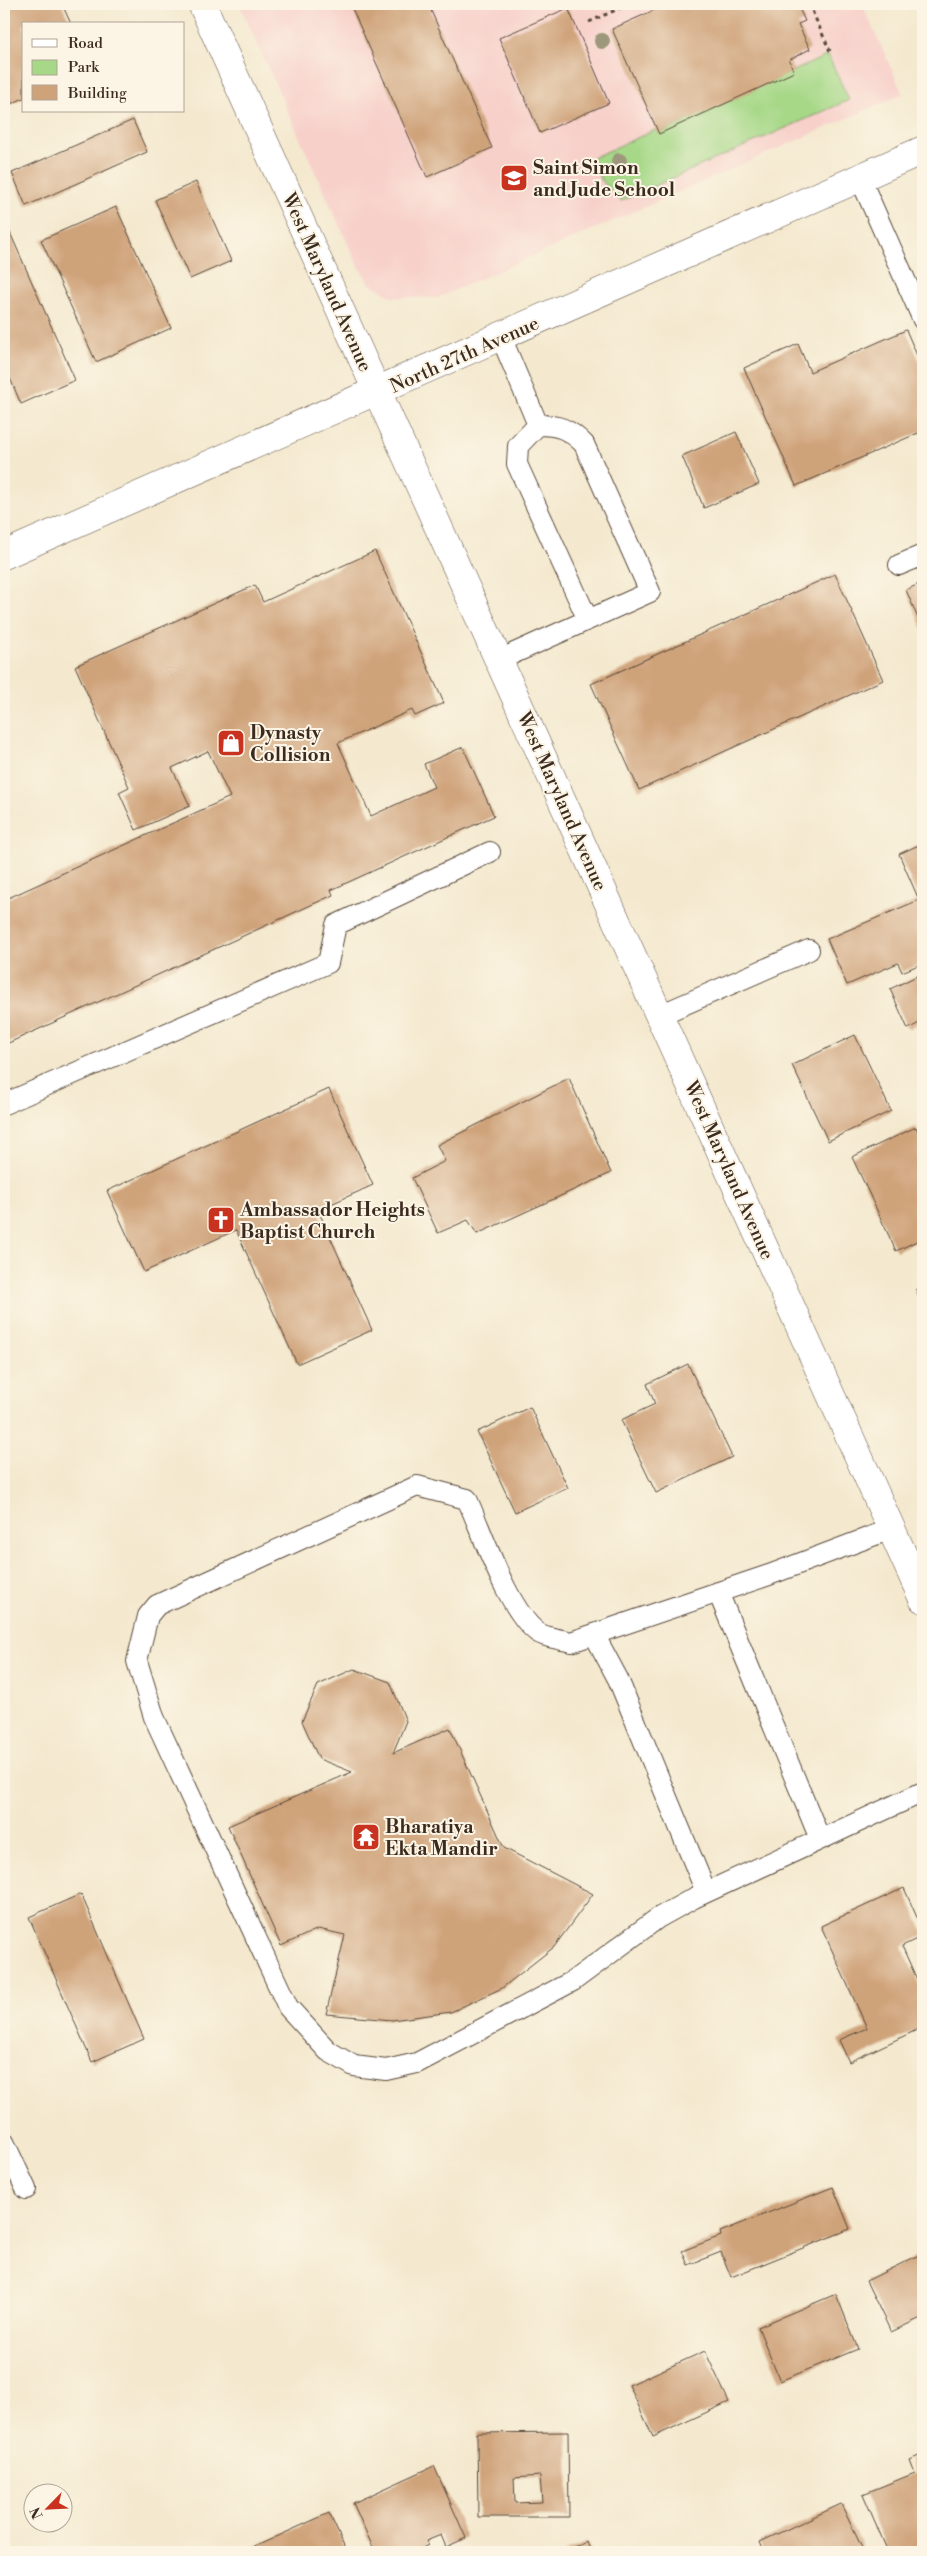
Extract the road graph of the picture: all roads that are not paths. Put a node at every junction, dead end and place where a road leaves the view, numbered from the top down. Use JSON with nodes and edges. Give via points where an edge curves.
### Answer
{"nodes":[{"id":1,"x":202,"y":4,"type":"edge"},
{"id":2,"x":923,"y":150,"type":"edge"},
{"id":3,"x":860,"y":178,"type":"junction"},
{"id":4,"x":923,"y":320,"type":"edge"},
{"id":5,"x":501,"y":337,"type":"junction"},
{"id":6,"x":378,"y":392,"type":"junction"},
{"id":7,"x":538,"y":425,"type":"junction"},
{"id":8,"x":4,"y":555,"type":"edge"},
{"id":9,"x":923,"y":555,"type":"edge"},
{"id":10,"x":899,"y":565,"type":"dead end"},
{"id":11,"x":588,"y":620,"type":"junction"},
{"id":12,"x":499,"y":660,"type":"junction"},
{"id":13,"x":490,"y":852,"type":"dead end"},
{"id":14,"x":809,"y":950,"type":"dead end"},
{"id":15,"x":660,"y":1015,"type":"junction"},
{"id":16,"x":4,"y":1104,"type":"edge"},
{"id":17,"x":892,"y":1529,"type":"junction"},
{"id":18,"x":718,"y":1592,"type":"junction"},
{"id":19,"x":923,"y":1599,"type":"edge"},
{"id":20,"x":594,"y":1634,"type":"junction"},
{"id":21,"x":923,"y":1792,"type":"edge"},
{"id":22,"x":820,"y":1839,"type":"junction"},
{"id":23,"x":706,"y":1892,"type":"junction"},
{"id":24,"x":4,"y":2142,"type":"edge"},
{"id":25,"x":26,"y":2189,"type":"dead end"}],
"edges":[{"from":1,"to":6,"type":"street","name":"West Maryland Avenue"},
{"from":2,"to":3,"type":"street","name":"North 27th Avenue"},
{"from":3,"to":4,"type":"lane"},
{"from":3,"to":5,"type":"street","name":"North 27th Avenue"},
{"from":5,"to":6,"type":"street","name":"North 27th Avenue"},
{"from":5,"to":7,"type":"lane"},
{"from":6,"to":8,"type":"street","name":"North 27th Avenue"},
{"from":6,"to":12,"type":"street","name":"West Maryland Avenue"},
{"from":7,"to":11,"type":"lane","via":[[518,446],[517,464]]},
{"from":7,"to":11,"type":"lane","via":[[558,425],[584,444],[650,592]]},
{"from":9,"to":10,"type":"lane"},
{"from":11,"to":12,"type":"lane"},
{"from":12,"to":15,"type":"street","name":"West Maryland Avenue"},
{"from":13,"to":16,"type":"lane","via":[[336,925],[328,963]]},
{"from":14,"to":15,"type":"lane"},
{"from":15,"to":17,"type":"street","name":"West Maryland Avenue"},
{"from":17,"to":18,"type":"lane"},
{"from":17,"to":19,"type":"street","name":"West Maryland Avenue"},
{"from":18,"to":20,"type":"lane"},
{"from":18,"to":22,"type":"lane"},
{"from":20,"to":23,"type":"lane","via":[[618,1679]]},
{"from":20,"to":23,"type":"lane","via":[[571,1642],[538,1633],[523,1617],[506,1587],[467,1499],[417,1486],[156,1605],[148,1616],[137,1661],[154,1717],[288,2007],[328,2051],[354,2066],[386,2070],[416,2063],[573,1981],[658,1918]]},
{"from":21,"to":22,"type":"lane"},
{"from":22,"to":23,"type":"lane"},
{"from":24,"to":25,"type":"lane"}]}
